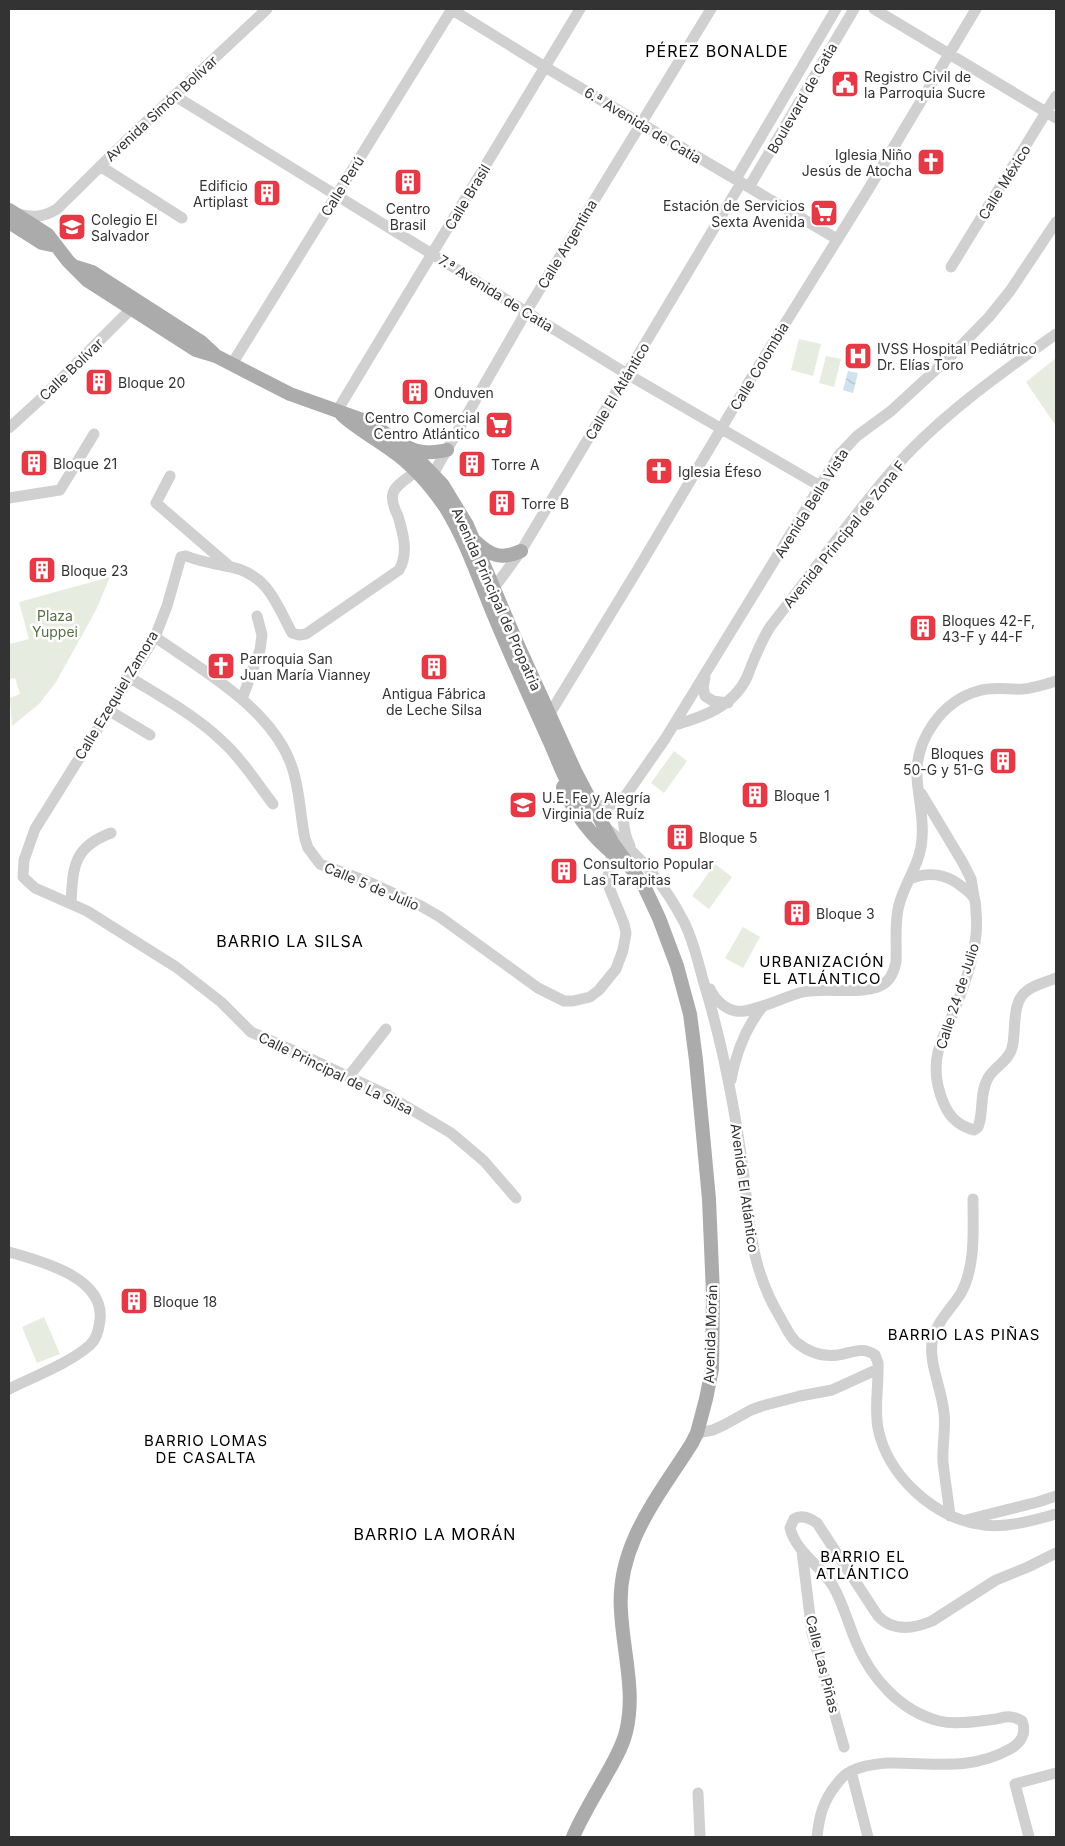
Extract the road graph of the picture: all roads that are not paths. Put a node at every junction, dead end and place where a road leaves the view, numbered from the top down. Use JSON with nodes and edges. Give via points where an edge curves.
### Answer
{"nodes":[{"id":1,"x":267,"y":9,"type":"edge"},
{"id":2,"x":452,"y":9,"type":"edge"},
{"id":3,"x":580,"y":9,"type":"edge"},
{"id":4,"x":711,"y":9,"type":"edge"},
{"id":5,"x":836,"y":9,"type":"edge"},
{"id":6,"x":854,"y":9,"type":"edge"},
{"id":7,"x":874,"y":9,"type":"edge"},
{"id":8,"x":976,"y":9,"type":"edge"},
{"id":9,"x":949,"y":53,"type":"junction"},
{"id":10,"x":545,"y":67,"type":"junction"},
{"id":11,"x":786,"y":95,"type":"junction"},
{"id":12,"x":175,"y":96,"type":"junction"},
{"id":13,"x":1056,"y":96,"type":"edge"},
{"id":14,"x":799,"y":103,"type":"junction"},
{"id":15,"x":1051,"y":115,"type":"edge"},
{"id":16,"x":640,"y":123,"type":"junction"},
{"id":17,"x":100,"y":166,"type":"junction"},
{"id":18,"x":742,"y":183,"type":"junction"},
{"id":19,"x":336,"y":195,"type":"junction"},
{"id":20,"x":57,"y":209,"type":"junction"},
{"id":21,"x":11,"y":215,"type":"edge"},
{"id":22,"x":182,"y":218,"type":"dead end"},
{"id":23,"x":1056,"y":222,"type":"edge"},
{"id":24,"x":48,"y":235,"type":"junction"},
{"id":25,"x":837,"y":239,"type":"junction"},
{"id":26,"x":56,"y":246,"type":"junction"},
{"id":27,"x":432,"y":254,"type":"junction"},
{"id":28,"x":75,"y":266,"type":"junction"},
{"id":29,"x":951,"y":267,"type":"dead end"},
{"id":30,"x":131,"y":309,"type":"junction"},
{"id":31,"x":526,"y":312,"type":"junction"},
{"id":32,"x":1056,"y":334,"type":"edge"},
{"id":33,"x":216,"y":356,"type":"junction"},
{"id":34,"x":232,"y":364,"type":"junction"},
{"id":35,"x":627,"y":374,"type":"junction"},
{"id":36,"x":337,"y":411,"type":"junction"},
{"id":37,"x":9,"y":428,"type":"edge"},
{"id":38,"x":722,"y":428,"type":"junction"},
{"id":39,"x":94,"y":434,"type":"dead end"},
{"id":40,"x":399,"y":443,"type":"junction"},
{"id":41,"x":447,"y":450,"type":"junction"},
{"id":42,"x":425,"y":475,"type":"junction"},
{"id":43,"x":170,"y":476,"type":"dead end"},
{"id":44,"x":820,"y":486,"type":"junction"},
{"id":45,"x":9,"y":498,"type":"edge"},
{"id":46,"x":463,"y":527,"type":"junction"},
{"id":47,"x":474,"y":540,"type":"junction"},
{"id":48,"x":521,"y":552,"type":"junction"},
{"id":49,"x":230,"y":566,"type":"junction"},
{"id":50,"x":489,"y":590,"type":"junction"},
{"id":51,"x":257,"y":616,"type":"dead end"},
{"id":52,"x":154,"y":637,"type":"junction"},
{"id":53,"x":707,"y":669,"type":"junction"},
{"id":54,"x":129,"y":677,"type":"junction"},
{"id":55,"x":1056,"y":681,"type":"edge"},
{"id":56,"x":242,"y":699,"type":"junction"},
{"id":57,"x":728,"y":703,"type":"junction"},
{"id":58,"x":108,"y":710,"type":"junction"},
{"id":59,"x":544,"y":717,"type":"junction"},
{"id":60,"x":675,"y":725,"type":"junction"},
{"id":61,"x":150,"y":735,"type":"dead end"},
{"id":62,"x":549,"y":739,"type":"junction"},
{"id":63,"x":918,"y":787,"type":"junction"},
{"id":64,"x":626,"y":795,"type":"junction"},
{"id":65,"x":568,"y":799,"type":"junction"},
{"id":66,"x":272,"y":804,"type":"dead end"},
{"id":67,"x":592,"y":806,"type":"junction"},
{"id":68,"x":604,"y":826,"type":"junction"},
{"id":69,"x":111,"y":833,"type":"dead end"},
{"id":70,"x":631,"y":848,"type":"junction"},
{"id":71,"x":612,"y":852,"type":"junction"},
{"id":72,"x":632,"y":868,"type":"junction"},
{"id":73,"x":23,"y":877,"type":"joint"},
{"id":74,"x":910,"y":879,"type":"junction"},
{"id":75,"x":974,"y":897,"type":"junction"},
{"id":76,"x":70,"y":903,"type":"junction"},
{"id":77,"x":700,"y":968,"type":"junction"},
{"id":78,"x":1055,"y":980,"type":"edge"},
{"id":79,"x":764,"y":1004,"type":"junction"},
{"id":80,"x":386,"y":1029,"type":"dead end"},
{"id":81,"x":349,"y":1076,"type":"junction"},
{"id":82,"x":730,"y":1086,"type":"junction"},
{"id":83,"x":516,"y":1198,"type":"dead end"},
{"id":84,"x":973,"y":1199,"type":"dead end"},
{"id":85,"x":9,"y":1252,"type":"edge"},
{"id":86,"x":878,"y":1370,"type":"junction"},
{"id":87,"x":9,"y":1389,"type":"edge"},
{"id":88,"x":697,"y":1433,"type":"junction"},
{"id":89,"x":1056,"y":1496,"type":"edge"},
{"id":90,"x":1056,"y":1514,"type":"edge"},
{"id":91,"x":950,"y":1516,"type":"junction"},
{"id":92,"x":965,"y":1521,"type":"junction"},
{"id":93,"x":802,"y":1551,"type":"junction"},
{"id":94,"x":1056,"y":1553,"type":"edge"},
{"id":95,"x":844,"y":1747,"type":"dead end"},
{"id":96,"x":851,"y":1771,"type":"junction"},
{"id":97,"x":1056,"y":1773,"type":"edge"},
{"id":98,"x":698,"y":1793,"type":"dead end"},
{"id":99,"x":573,"y":1837,"type":"edge"},
{"id":100,"x":700,"y":1837,"type":"edge"},
{"id":101,"x":817,"y":1837,"type":"edge"},
{"id":102,"x":868,"y":1837,"type":"edge"},
{"id":103,"x":1029,"y":1837,"type":"edge"}],
"edges":[{"from":1,"to":12,"type":"street","name":"Avenida Simón Bolívar"},
{"from":2,"to":10,"type":"street","name":"6.ª Avenida de Catia"},
{"from":2,"to":19,"type":"street","name":"Calle Perú"},
{"from":3,"to":10,"type":"street","name":"Calle Brasil"},
{"from":4,"to":16,"type":"street","name":"Calle Argentina"},
{"from":5,"to":11,"type":"street","name":"Boulevard de Catia"},
{"from":6,"to":14,"type":"street","name":"Boulevard de Catia"},
{"from":7,"to":9,"type":"street"},
{"from":8,"to":9,"type":"street","name":"Calle Colombia"},
{"from":9,"to":15,"type":"street"},
{"from":9,"to":25,"type":"street","name":"Calle Colombia"},
{"from":10,"to":16,"type":"street","name":"6.ª Avenida de Catia"},
{"from":10,"to":27,"type":"street","name":"Calle Brasil"},
{"from":11,"to":14,"type":"street"},
{"from":11,"to":18,"type":"street","name":"Boulevard de Catia"},
{"from":12,"to":17,"type":"street","name":"Avenida Simón Bolívar"},
{"from":12,"to":19,"type":"street","name":"7.ª Avenida de Catia"},
{"from":13,"to":15,"type":"street","name":"Calle México"},
{"from":14,"to":18,"type":"street","name":"Boulevard de Catia"},
{"from":15,"to":29,"type":"street","name":"Calle México"},
{"from":16,"to":18,"type":"street","name":"6.ª Avenida de Catia"},
{"from":16,"to":31,"type":"street","name":"Calle Argentina"},
{"from":17,"to":20,"type":"street","name":"Avenida Simón Bolívar"},
{"from":17,"to":22,"type":"street"},
{"from":18,"to":25,"type":"street","name":"6.ª Avenida de Catia"},
{"from":18,"to":35,"type":"street","name":"Calle El Atlántico"},
{"from":19,"to":27,"type":"street","name":"7.ª Avenida de Catia"},
{"from":19,"to":34,"type":"street","name":"Calle Perú"},
{"from":20,"to":21,"type":"street","name":"Avenida Simón Bolívar","via":[[39,217]]},
{"from":20,"to":24,"type":"street","name":"Avenida Simón Bolívar"},
{"from":21,"to":24,"type":"main road","name":"Avenida Principal de Propatria"},
{"from":21,"to":26,"type":"main road","name":"Avenida Principal de Propatria","via":[[42,243]]},
{"from":23,"to":44,"type":"street","name":"Avenida Bella Vista","via":[[989,317],[891,411],[856,436],[839,455]]},
{"from":24,"to":26,"type":"main road","name":"Avenida Principal de Propatria"},
{"from":25,"to":38,"type":"street","name":"Calle Colombia"},
{"from":26,"to":28,"type":"main road","name":"Avenida Principal de Propatria"},
{"from":27,"to":31,"type":"street","name":"7.ª Avenida de Catia"},
{"from":27,"to":36,"type":"street","name":"Calle Brasil"},
{"from":28,"to":30,"type":"main road","name":"Avenida Principal de Propatria","via":[[87,280]]},
{"from":28,"to":33,"type":"main road","name":"Avenida Principal de Propatria","via":[[92,272],[201,342]]},
{"from":30,"to":33,"type":"main road","name":"Avenida Principal de Propatria","via":[[196,350]]},
{"from":30,"to":37,"type":"street","name":"Calle Bolívar"},
{"from":31,"to":35,"type":"street","name":"7.ª Avenida de Catia"},
{"from":31,"to":41,"type":"street","name":"Calle Argentina"},
{"from":32,"to":57,"type":"street","name":"Avenida Principal de Zona F","via":[[943,421],[890,472],[770,627],[746,679]]},
{"from":33,"to":34,"type":"main road","name":"Avenida Principal de Propatria"},
{"from":34,"to":36,"type":"main road","name":"Avenida Principal de Propatria","via":[[290,394]]},
{"from":35,"to":38,"type":"street","name":"7.ª Avenida de Catia"},
{"from":35,"to":48,"type":"street","name":"Calle El Atlántico"},
{"from":36,"to":40,"type":"main road","name":"Avenida Principal de Propatria","via":[[360,418]]},
{"from":36,"to":42,"type":"main road","name":"Avenida Principal de Propatria"},
{"from":38,"to":44,"type":"street","name":"7.ª Avenida de Catia"},
{"from":38,"to":59,"type":"street","name":"Calle Colombia"},
{"from":39,"to":45,"type":"street","via":[[60,490]]},
{"from":40,"to":41,"type":"main road","via":[[423,452]]},
{"from":40,"to":42,"type":"main road","name":"Avenida Principal de Propatria","via":[[413,454]]},
{"from":41,"to":42,"type":"street","name":"Calle Argentina"},
{"from":42,"to":46,"type":"main road","name":"Avenida Principal de Propatria","via":[[450,496]]},
{"from":42,"to":49,"type":"street","name":"Calle Argentina","via":[[393,493],[404,544],[404,558],[399,570],[306,634],[292,633],[270,590],[261,581]]},
{"from":43,"to":49,"type":"street","via":[[156,503]]},
{"from":44,"to":53,"type":"street","name":"Avenida Bella Vista"},
{"from":46,"to":47,"type":"main road","name":"Avenida Principal de Propatria"},
{"from":46,"to":50,"type":"main road","name":"Avenida Principal de Propatria"},
{"from":47,"to":48,"type":"main road","via":[[485,550],[501,556]]},
{"from":47,"to":50,"type":"main road","name":"Avenida Principal de Propatria"},
{"from":48,"to":50,"type":"street","name":"Calle El Atlántico"},
{"from":49,"to":52,"type":"street","name":"Calle Ezequiel Zamora","via":[[181,556],[167,606]]},
{"from":50,"to":59,"type":"main road","name":"Avenida Principal de Propatria"},
{"from":51,"to":56,"type":"street","via":[[262,635],[260,650]]},
{"from":52,"to":54,"type":"street","name":"Calle Ezequiel Zamora"},
{"from":52,"to":56,"type":"street","name":"Calle 5 de Julio"},
{"from":53,"to":57,"type":"street","via":[[703,686],[705,696]]},
{"from":53,"to":60,"type":"street","name":"Avenida Bella Vista"},
{"from":54,"to":58,"type":"street","name":"Calle Ezequiel Zamora"},
{"from":54,"to":66,"type":"street","via":[[221,740],[241,760]]},
{"from":55,"to":63,"type":"street","via":[[1024,689],[978,691],[948,708],[932,726],[922,746],[917,769]]},
{"from":56,"to":71,"type":"street","name":"Calle 5 de Julio","via":[[272,731],[292,766],[305,839],[320,864],[421,906],[538,988],[564,1001],[590,997],[610,978],[619,962],[626,933],[608,882]]},
{"from":57,"to":60,"type":"street","name":"Avenida Principal de Zona F"},
{"from":58,"to":61,"type":"street"},
{"from":58,"to":73,"type":"street","name":"Calle Ezequiel Zamora","via":[[35,829],[24,860]]},
{"from":59,"to":62,"type":"main road","name":"Avenida Principal de Propatria"},
{"from":59,"to":67,"type":"main road","name":"Avenida Principal de Propatria"},
{"from":60,"to":64,"type":"street","name":"Avenida Bella Vista"},
{"from":62,"to":65,"type":"main road","name":"Avenida Morán","via":[[549,755]]},
{"from":62,"to":67,"type":"main road","via":[[573,790],[586,805]]},
{"from":63,"to":74,"type":"street","via":[[922,839]]},
{"from":63,"to":75,"type":"street","name":"Calle 24 de Julio","via":[[963,863]]},
{"from":64,"to":67,"type":"street","name":"Avenida Bella Vista","via":[[610,806]]},
{"from":64,"to":70,"type":"street","name":"Avenida Bella Vista","via":[[624,834]]},
{"from":65,"to":68,"type":"main road"},
{"from":65,"to":71,"type":"main road","name":"Avenida Morán","via":[[592,834]]},
{"from":67,"to":68,"type":"main road","name":"Avenida Morán"},
{"from":68,"to":70,"type":"street","name":"Avenida El Atlántico"},
{"from":68,"to":72,"type":"main road","name":"Avenida Morán"},
{"from":69,"to":76,"type":"street","via":[[94,840],[78,856]]},
{"from":70,"to":77,"type":"street","name":"Avenida El Atlántico","via":[[655,875],[677,909]]},
{"from":71,"to":72,"type":"main road","name":"Avenida Morán"},
{"from":72,"to":88,"type":"main road","name":"Avenida Morán","via":[[653,904],[677,966],[690,1014],[696,1060],[709,1199],[713,1294],[712,1369]]},
{"from":73,"to":76,"type":"street","name":"Calle Principal de La Silsa","via":[[35,888]]},
{"from":74,"to":75,"type":"street","via":[[939,875],[957,883]]},
{"from":74,"to":79,"type":"street","via":[[899,906],[895,969],[888,981],[870,989],[812,990]]},
{"from":75,"to":78,"type":"street","name":"Calle 24 de Julio","via":[[977,917],[975,940],[967,974],[938,1052],[936,1068],[942,1098],[956,1123],[974,1130],[978,1127],[984,1086],[1012,1049],[1019,1001],[1029,989]]},
{"from":76,"to":81,"type":"street","name":"Calle Principal de La Silsa","via":[[104,920],[183,972],[221,1002],[251,1032]]},
{"from":77,"to":79,"type":"street","via":[[713,996],[730,1009],[743,1011]]},
{"from":77,"to":82,"type":"street","name":"Avenida El Atlántico"},
{"from":79,"to":82,"type":"street","via":[[740,1046]]},
{"from":80,"to":81,"type":"street"},
{"from":81,"to":83,"type":"street","name":"Calle Principal de La Silsa","via":[[451,1133],[484,1161]]},
{"from":82,"to":86,"type":"street","name":"Avenida El Atlántico","via":[[752,1243],[770,1302],[794,1341],[807,1350],[828,1355],[868,1351],[875,1354]]},
{"from":84,"to":91,"type":"street","via":[[974,1245],[966,1280],[961,1294],[939,1323],[931,1353],[944,1414],[943,1462]]},
{"from":85,"to":87,"type":"street","via":[[78,1278],[94,1295],[101,1317],[97,1335],[81,1352]]},
{"from":86,"to":88,"type":"street","via":[[832,1390],[762,1406],[713,1430]]},
{"from":86,"to":91,"type":"street","via":[[878,1428],[891,1461],[914,1492]]},
{"from":88,"to":99,"type":"main road","name":"Avenida Morán","via":[[645,1515],[626,1561],[620,1611],[631,1698],[628,1723],[622,1745]]},
{"from":89,"to":92,"type":"street"},
{"from":90,"to":92,"type":"street","via":[[986,1526]]},
{"from":91,"to":92,"type":"street"},
{"from":93,"to":94,"type":"street","via":[[790,1528],[798,1517],[817,1523],[878,1616],[884,1623],[900,1628],[932,1621],[996,1580]]},
{"from":93,"to":95,"type":"street","name":"Calle Las Piñas","via":[[812,1633]]},
{"from":93,"to":96,"type":"street","via":[[835,1589],[869,1670],[900,1702],[938,1721],[972,1722],[1011,1716],[1023,1724],[1023,1735],[1016,1746],[988,1758],[952,1765],[888,1763]]},
{"from":96,"to":101,"type":"street","via":[[825,1799]]},
{"from":96,"to":102,"type":"street"},
{"from":97,"to":103,"type":"street","via":[[1015,1784]]},
{"from":98,"to":100,"type":"street"}]}
